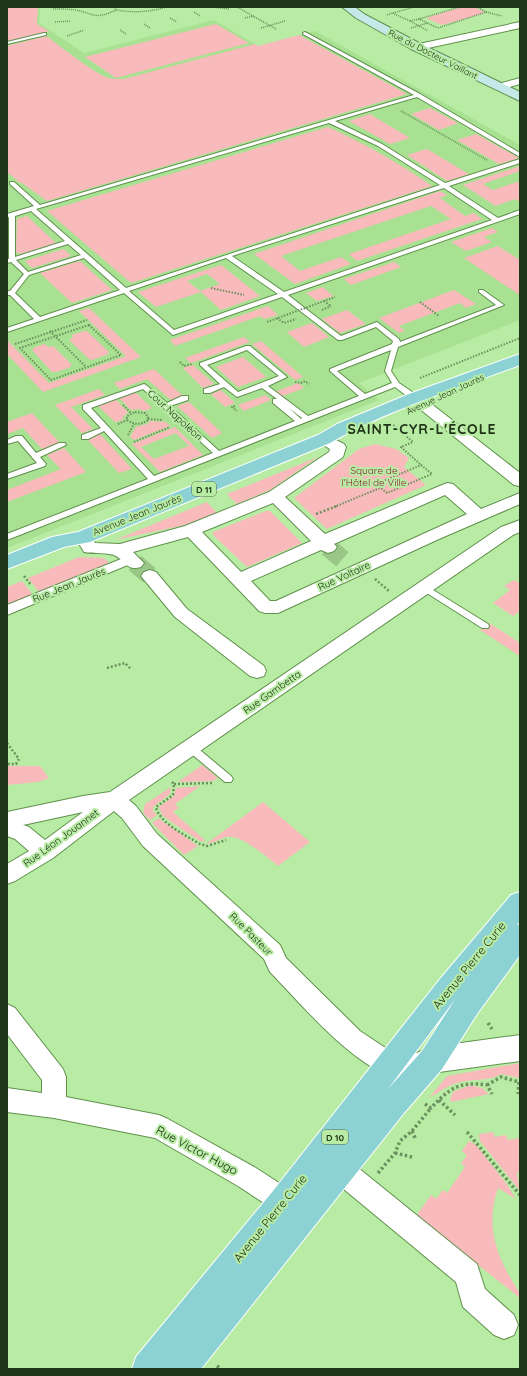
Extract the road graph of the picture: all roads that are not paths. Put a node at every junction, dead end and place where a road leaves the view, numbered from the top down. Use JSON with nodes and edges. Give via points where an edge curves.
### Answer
{"nodes":[{"id":1,"x":348,"y":7,"type":"edge"},
{"id":2,"x":520,"y":25,"type":"edge"},
{"id":3,"x":305,"y":33,"type":"dead end"},
{"id":4,"x":44,"y":34,"type":"dead end"},
{"id":5,"x":7,"y":43,"type":"edge"},
{"id":6,"x":419,"y":48,"type":"junction"},
{"id":7,"x":520,"y":81,"type":"edge"},
{"id":8,"x":499,"y":87,"type":"junction"},
{"id":9,"x":418,"y":95,"type":"junction"},
{"id":10,"x":520,"y":97,"type":"edge"},
{"id":11,"x":330,"y":121,"type":"junction"},
{"id":12,"x":520,"y":155,"type":"edge"},
{"id":13,"x":520,"y":161,"type":"edge"},
{"id":14,"x":9,"y":182,"type":"edge"},
{"id":15,"x":444,"y":186,"type":"junction"},
{"id":16,"x":39,"y":207,"type":"junction"},
{"id":17,"x":32,"y":209,"type":"junction"},
{"id":18,"x":520,"y":212,"type":"edge"},
{"id":19,"x":10,"y":216,"type":"edge"},
{"id":20,"x":497,"y":220,"type":"junction"},
{"id":21,"x":69,"y":242,"type":"junction"},
{"id":22,"x":85,"y":256,"type":"junction"},
{"id":23,"x":227,"y":256,"type":"junction"},
{"id":24,"x":10,"y":260,"type":"edge"},
{"id":25,"x":27,"y":274,"type":"junction"},
{"id":26,"x":125,"y":290,"type":"junction"},
{"id":27,"x":481,"y":291,"type":"dead end"},
{"id":28,"x":9,"y":293,"type":"edge"},
{"id":29,"x":284,"y":295,"type":"junction"},
{"id":30,"x":38,"y":320,"type":"junction"},
{"id":31,"x":7,"y":330,"type":"edge"},
{"id":32,"x":397,"y":344,"type":"junction"},
{"id":33,"x":520,"y":359,"type":"edge"},
{"id":34,"x":224,"y":384,"type":"junction"},
{"id":35,"x":398,"y":385,"type":"junction"},
{"id":36,"x":261,"y":386,"type":"junction"},
{"id":37,"x":207,"y":391,"type":"dead end"},
{"id":38,"x":364,"y":397,"type":"junction"},
{"id":39,"x":185,"y":398,"type":"dead end"},
{"id":40,"x":419,"y":401,"type":"junction"},
{"id":41,"x":165,"y":406,"type":"junction"},
{"id":42,"x":303,"y":421,"type":"junction"},
{"id":43,"x":106,"y":428,"type":"junction"},
{"id":44,"x":85,"y":437,"type":"dead end"},
{"id":45,"x":324,"y":439,"type":"junction"},
{"id":46,"x":7,"y":442,"type":"edge"},
{"id":47,"x":62,"y":445,"type":"dead end"},
{"id":48,"x":218,"y":454,"type":"junction"},
{"id":49,"x":35,"y":456,"type":"junction"},
{"id":50,"x":7,"y":477,"type":"edge"},
{"id":51,"x":153,"y":480,"type":"junction"},
{"id":52,"x":520,"y":481,"type":"edge"},
{"id":53,"x":275,"y":496,"type":"junction"},
{"id":54,"x":520,"y":498,"type":"edge"},
{"id":55,"x":479,"y":516,"type":"junction"},
{"id":56,"x":520,"y":525,"type":"edge"},
{"id":57,"x":191,"y":530,"type":"junction"},
{"id":58,"x":7,"y":537,"type":"edge"},
{"id":59,"x":83,"y":537,"type":"junction"},
{"id":60,"x":326,"y":544,"type":"junction"},
{"id":61,"x":129,"y":557,"type":"junction"},
{"id":62,"x":7,"y":562,"type":"edge"},
{"id":63,"x":7,"y":574,"type":"edge"},
{"id":64,"x":150,"y":576,"type":"tunnel mouth"},
{"id":65,"x":238,"y":580,"type":"junction"},
{"id":66,"x":424,"y":588,"type":"junction"},
{"id":67,"x":7,"y":610,"type":"edge"},
{"id":68,"x":485,"y":626,"type":"dead end"},
{"id":69,"x":257,"y":671,"type":"dead end"},
{"id":70,"x":191,"y":748,"type":"junction"},
{"id":71,"x":228,"y":779,"type":"dead end"},
{"id":72,"x":114,"y":800,"type":"junction"},
{"id":73,"x":7,"y":820,"type":"edge"},
{"id":74,"x":7,"y":828,"type":"edge"},
{"id":75,"x":45,"y":852,"type":"junction"},
{"id":76,"x":7,"y":876,"type":"edge"},
{"id":77,"x":520,"y":903,"type":"edge"},
{"id":78,"x":520,"y":935,"type":"edge"},
{"id":79,"x":7,"y":1015,"type":"edge"},
{"id":80,"x":520,"y":1048,"type":"edge"},
{"id":81,"x":432,"y":1060,"type":"junction"},
{"id":82,"x":390,"y":1065,"type":"junction"},
{"id":83,"x":411,"y":1097,"type":"junction"},
{"id":84,"x":7,"y":1100,"type":"edge"},
{"id":85,"x":54,"y":1106,"type":"junction"},
{"id":86,"x":331,"y":1162,"type":"junction"},
{"id":87,"x":295,"y":1208,"type":"junction"},
{"id":88,"x":504,"y":1325,"type":"dead end"},
{"id":89,"x":148,"y":1369,"type":"edge"},
{"id":90,"x":180,"y":1369,"type":"edge"}],
"edges":[{"from":1,"to":6,"type":"main road","name":"Rue du Docteur Vaillant"},
{"from":2,"to":6,"type":"street"},
{"from":3,"to":9,"type":"lane"},
{"from":4,"to":5,"type":"lane"},
{"from":6,"to":8,"type":"main road","name":"Rue du Docteur Vaillant"},
{"from":7,"to":8,"type":"street"},
{"from":8,"to":10,"type":"main road","name":"Rue du Docteur Vaillant"},
{"from":9,"to":11,"type":"lane"},
{"from":9,"to":12,"type":"lane"},
{"from":11,"to":15,"type":"lane","via":[[380,145]]},
{"from":11,"to":16,"type":"lane"},
{"from":13,"to":15,"type":"lane"},
{"from":14,"to":16,"type":"lane"},
{"from":15,"to":20,"type":"lane"},
{"from":15,"to":23,"type":"lane"},
{"from":16,"to":17,"type":"lane"},
{"from":17,"to":19,"type":"lane"},
{"from":17,"to":21,"type":"lane"},
{"from":18,"to":20,"type":"lane"},
{"from":19,"to":24,"type":"lane"},
{"from":20,"to":29,"type":"lane"},
{"from":21,"to":22,"type":"lane"},
{"from":21,"to":24,"type":"lane"},
{"from":22,"to":25,"type":"lane"},
{"from":22,"to":26,"type":"lane"},
{"from":23,"to":26,"type":"lane"},
{"from":23,"to":29,"type":"lane"},
{"from":24,"to":25,"type":"lane"},
{"from":25,"to":28,"type":"lane"},
{"from":26,"to":29,"type":"lane","via":[[173,333]]},
{"from":26,"to":30,"type":"lane"},
{"from":27,"to":32,"type":"lane","via":[[501,305]]},
{"from":28,"to":30,"type":"lane"},
{"from":29,"to":32,"type":"lane","via":[[340,339],[377,324],[397,340]]},
{"from":30,"to":31,"type":"lane"},
{"from":32,"to":35,"type":"lane","via":[[388,371]]},
{"from":32,"to":38,"type":"lane","via":[[332,370]]},
{"from":33,"to":40,"type":"main road","name":"Avenue Jean Jaurès","number":"D 11","via":[[480,379]]},
{"from":34,"to":36,"type":"lane","via":[[237,395]]},
{"from":34,"to":36,"type":"lane","via":[[202,364],[248,347],[284,378]]},
{"from":34,"to":37,"type":"lane"},
{"from":35,"to":38,"type":"lane"},
{"from":35,"to":40,"type":"lane"},
{"from":36,"to":42,"type":"lane"},
{"from":38,"to":42,"type":"lane"},
{"from":39,"to":41,"type":"lane"},
{"from":40,"to":45,"type":"main road","name":"Avenue Jean Jaurès","number":"D 11","via":[[343,428]]},
{"from":40,"to":52,"type":"street"},
{"from":41,"to":43,"type":"lane","name":"Cour Napoléon","via":[[144,386],[86,407]]},
{"from":41,"to":48,"type":"lane","name":"Cour Napoléon"},
{"from":42,"to":48,"type":"lane"},
{"from":43,"to":44,"type":"lane"},
{"from":43,"to":51,"type":"lane","name":"Cour Napoléon"},
{"from":45,"to":53,"type":"street","via":[[338,447],[337,454]]},
{"from":45,"to":59,"type":"main road","name":"Avenue Jean Jaurès","number":"D 11"},
{"from":46,"to":49,"type":"lane","via":[[19,438]]},
{"from":47,"to":49,"type":"lane"},
{"from":48,"to":51,"type":"lane"},
{"from":49,"to":50,"type":"lane","via":[[42,464]]},
{"from":51,"to":58,"type":"lane"},
{"from":53,"to":57,"type":"street"},
{"from":53,"to":60,"type":"street"},
{"from":54,"to":55,"type":"street","name":"Rue Voltaire"},
{"from":55,"to":60,"type":"street","via":[[447,488]]},
{"from":55,"to":65,"type":"street","name":"Rue Voltaire","via":[[353,566],[278,607],[265,607]]},
{"from":56,"to":66,"type":"street","name":"Rue Gambetta","via":[[507,531]]},
{"from":57,"to":61,"type":"street"},
{"from":57,"to":65,"type":"street","name":"Rue Voltaire"},
{"from":59,"to":61,"type":"street","via":[[90,548]]},
{"from":59,"to":62,"type":"main road","name":"Avenue Jean Jaurès","number":"D 11","via":[[59,542]]},
{"from":59,"to":63,"type":"main road","name":"Avenue Jean Jaurès","number":"D 11","via":[[63,551]]},
{"from":60,"to":65,"type":"street"},
{"from":61,"to":67,"type":"street","name":"Rue Jean Jaurès"},
{"from":64,"to":69,"type":"street","via":[[181,613]]},
{"from":66,"to":68,"type":"lane"},
{"from":66,"to":70,"type":"street","name":"Rue Gambetta"},
{"from":70,"to":71,"type":"lane"},
{"from":70,"to":72,"type":"street","name":"Rue Gambetta"},
{"from":72,"to":73,"type":"street","name":"Rue Gambetta"},
{"from":72,"to":75,"type":"street","name":"Rue Léon Jouannet"},
{"from":72,"to":82,"type":"street","name":"Rue Pasteur","via":[[129,812],[150,840],[272,952],[278,965],[352,1039]]},
{"from":74,"to":75,"type":"street","via":[[22,833]]},
{"from":75,"to":76,"type":"street","name":"Rue Léon Jouannet"},
{"from":77,"to":82,"type":"main road","name":"Avenue Pierre Curie","number":"D 10","via":[[449,987]]},
{"from":78,"to":81,"type":"main road","name":"Avenue Pierre Curie","number":"D 10","via":[[467,1005]]},
{"from":79,"to":85,"type":"street","via":[[54,1077]]},
{"from":80,"to":81,"type":"street"},
{"from":81,"to":82,"type":"street","via":[[414,1066]]},
{"from":81,"to":83,"type":"main road","name":"Avenue Pierre Curie","number":"D 10"},
{"from":82,"to":83,"type":"street"},
{"from":82,"to":86,"type":"main road","name":"Avenue Pierre Curie","number":"D 10"},
{"from":83,"to":86,"type":"main road","name":"Avenue Pierre Curie","number":"D 10"},
{"from":84,"to":85,"type":"street","name":"Rue Victor Hugo"},
{"from":85,"to":87,"type":"street","name":"Rue Victor Hugo","via":[[159,1127],[247,1177]]},
{"from":86,"to":87,"type":"main road","name":"Avenue Pierre Curie","number":"D 10"},
{"from":86,"to":88,"type":"street","via":[[467,1274],[473,1297]]},
{"from":87,"to":89,"type":"main road","name":"Avenue Pierre Curie","number":"D 10"},
{"from":87,"to":90,"type":"main road","name":"Avenue Pierre Curie","number":"D 10"}]}
